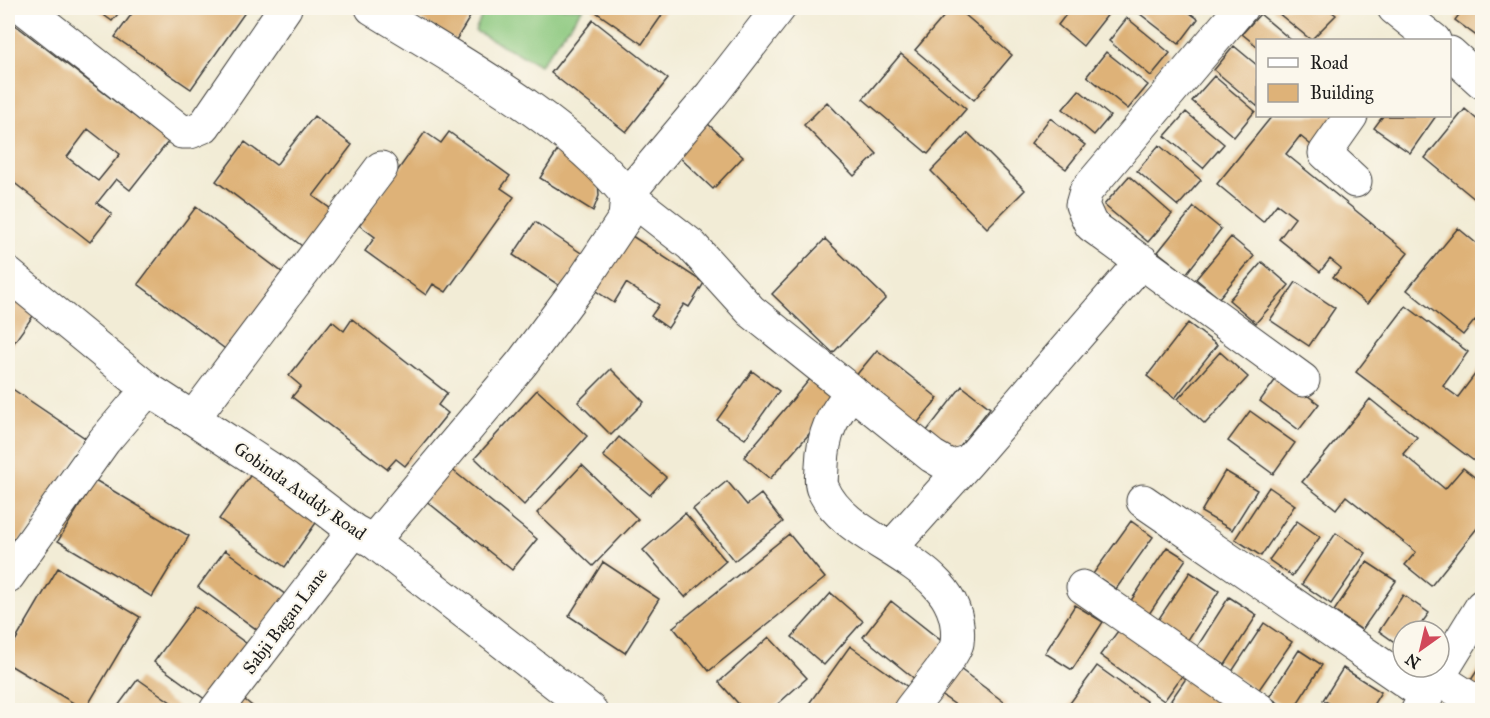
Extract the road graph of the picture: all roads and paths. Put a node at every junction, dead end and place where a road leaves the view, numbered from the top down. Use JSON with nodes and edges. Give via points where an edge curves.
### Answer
{"nodes":[{"id":1,"x":24,"y":8,"type":"edge"},
{"id":2,"x":285,"y":8,"type":"edge"},
{"id":3,"x":372,"y":8,"type":"edge"},
{"id":4,"x":779,"y":8,"type":"edge"},
{"id":5,"x":1240,"y":8,"type":"edge"},
{"id":6,"x":1451,"y":55,"type":"edge"},
{"id":7,"x":1482,"y":82,"type":"edge"},
{"id":8,"x":1350,"y":117,"type":"edge"},
{"id":9,"x":381,"y":168,"type":"dead end"},
{"id":10,"x":1355,"y":181,"type":"dead end"},
{"id":11,"x":627,"y":195,"type":"junction"},
{"id":12,"x":1142,"y":261,"type":"junction"},
{"id":13,"x":8,"y":274,"type":"edge"},
{"id":14,"x":1304,"y":380,"type":"dead end"},
{"id":15,"x":148,"y":389,"type":"junction"},
{"id":16,"x":852,"y":391,"type":"junction"},
{"id":17,"x":195,"y":417,"type":"junction"},
{"id":18,"x":969,"y":461,"type":"junction"},
{"id":19,"x":1143,"y":501,"type":"dead end"},
{"id":20,"x":363,"y":536,"type":"junction"},
{"id":21,"x":891,"y":548,"type":"junction"},
{"id":22,"x":8,"y":576,"type":"edge"},
{"id":23,"x":1083,"y":587,"type":"dead end"},
{"id":24,"x":1482,"y":606,"type":"edge"},
{"id":25,"x":1427,"y":695,"type":"edge"},
{"id":26,"x":1482,"y":706,"type":"edge"},
{"id":27,"x":588,"y":710,"type":"edge"},
{"id":28,"x":216,"y":711,"type":"edge"},
{"id":29,"x":910,"y":711,"type":"edge"},
{"id":30,"x":1260,"y":711,"type":"edge"}],
"edges":[{"from":1,"to":2,"type":"street","via":[[182,132],[190,132],[204,126]]},
{"from":3,"to":11,"type":"street","via":[[510,94],[603,166]]},
{"from":4,"to":11,"type":"street"},
{"from":5,"to":12,"type":"street","via":[[1086,191],[1082,205],[1091,225]]},
{"from":6,"to":7,"type":"street"},
{"from":8,"to":10,"type":"street","via":[[1325,153]]},
{"from":9,"to":17,"type":"street"},
{"from":11,"to":16,"type":"street","via":[[691,245],[751,311]]},
{"from":11,"to":20,"type":"street","name":"Sabji Bagan Lane","via":[[625,218],[584,281],[522,363]]},
{"from":12,"to":14,"type":"street"},
{"from":12,"to":18,"type":"street"},
{"from":13,"to":15,"type":"street","name":"Gobinda Auddy Road"},
{"from":15,"to":17,"type":"street","name":"Gobinda Auddy Road"},
{"from":15,"to":22,"type":"street","via":[[104,441]]},
{"from":16,"to":18,"type":"street","via":[[932,456],[951,467]]},
{"from":16,"to":21,"type":"street","via":[[831,420],[823,455],[822,487],[839,514]]},
{"from":17,"to":20,"type":"street","name":"Gobinda Auddy Road"},
{"from":18,"to":21,"type":"street"},
{"from":19,"to":25,"type":"street"},
{"from":20,"to":27,"type":"street","name":"Gobinda Auddy Road"},
{"from":20,"to":28,"type":"street","name":"Sabji Bagan Lane"},
{"from":21,"to":29,"type":"street","via":[[927,573],[955,611],[957,645]]},
{"from":23,"to":30,"type":"street"},
{"from":24,"to":25,"type":"street"},
{"from":25,"to":26,"type":"street"}]}
